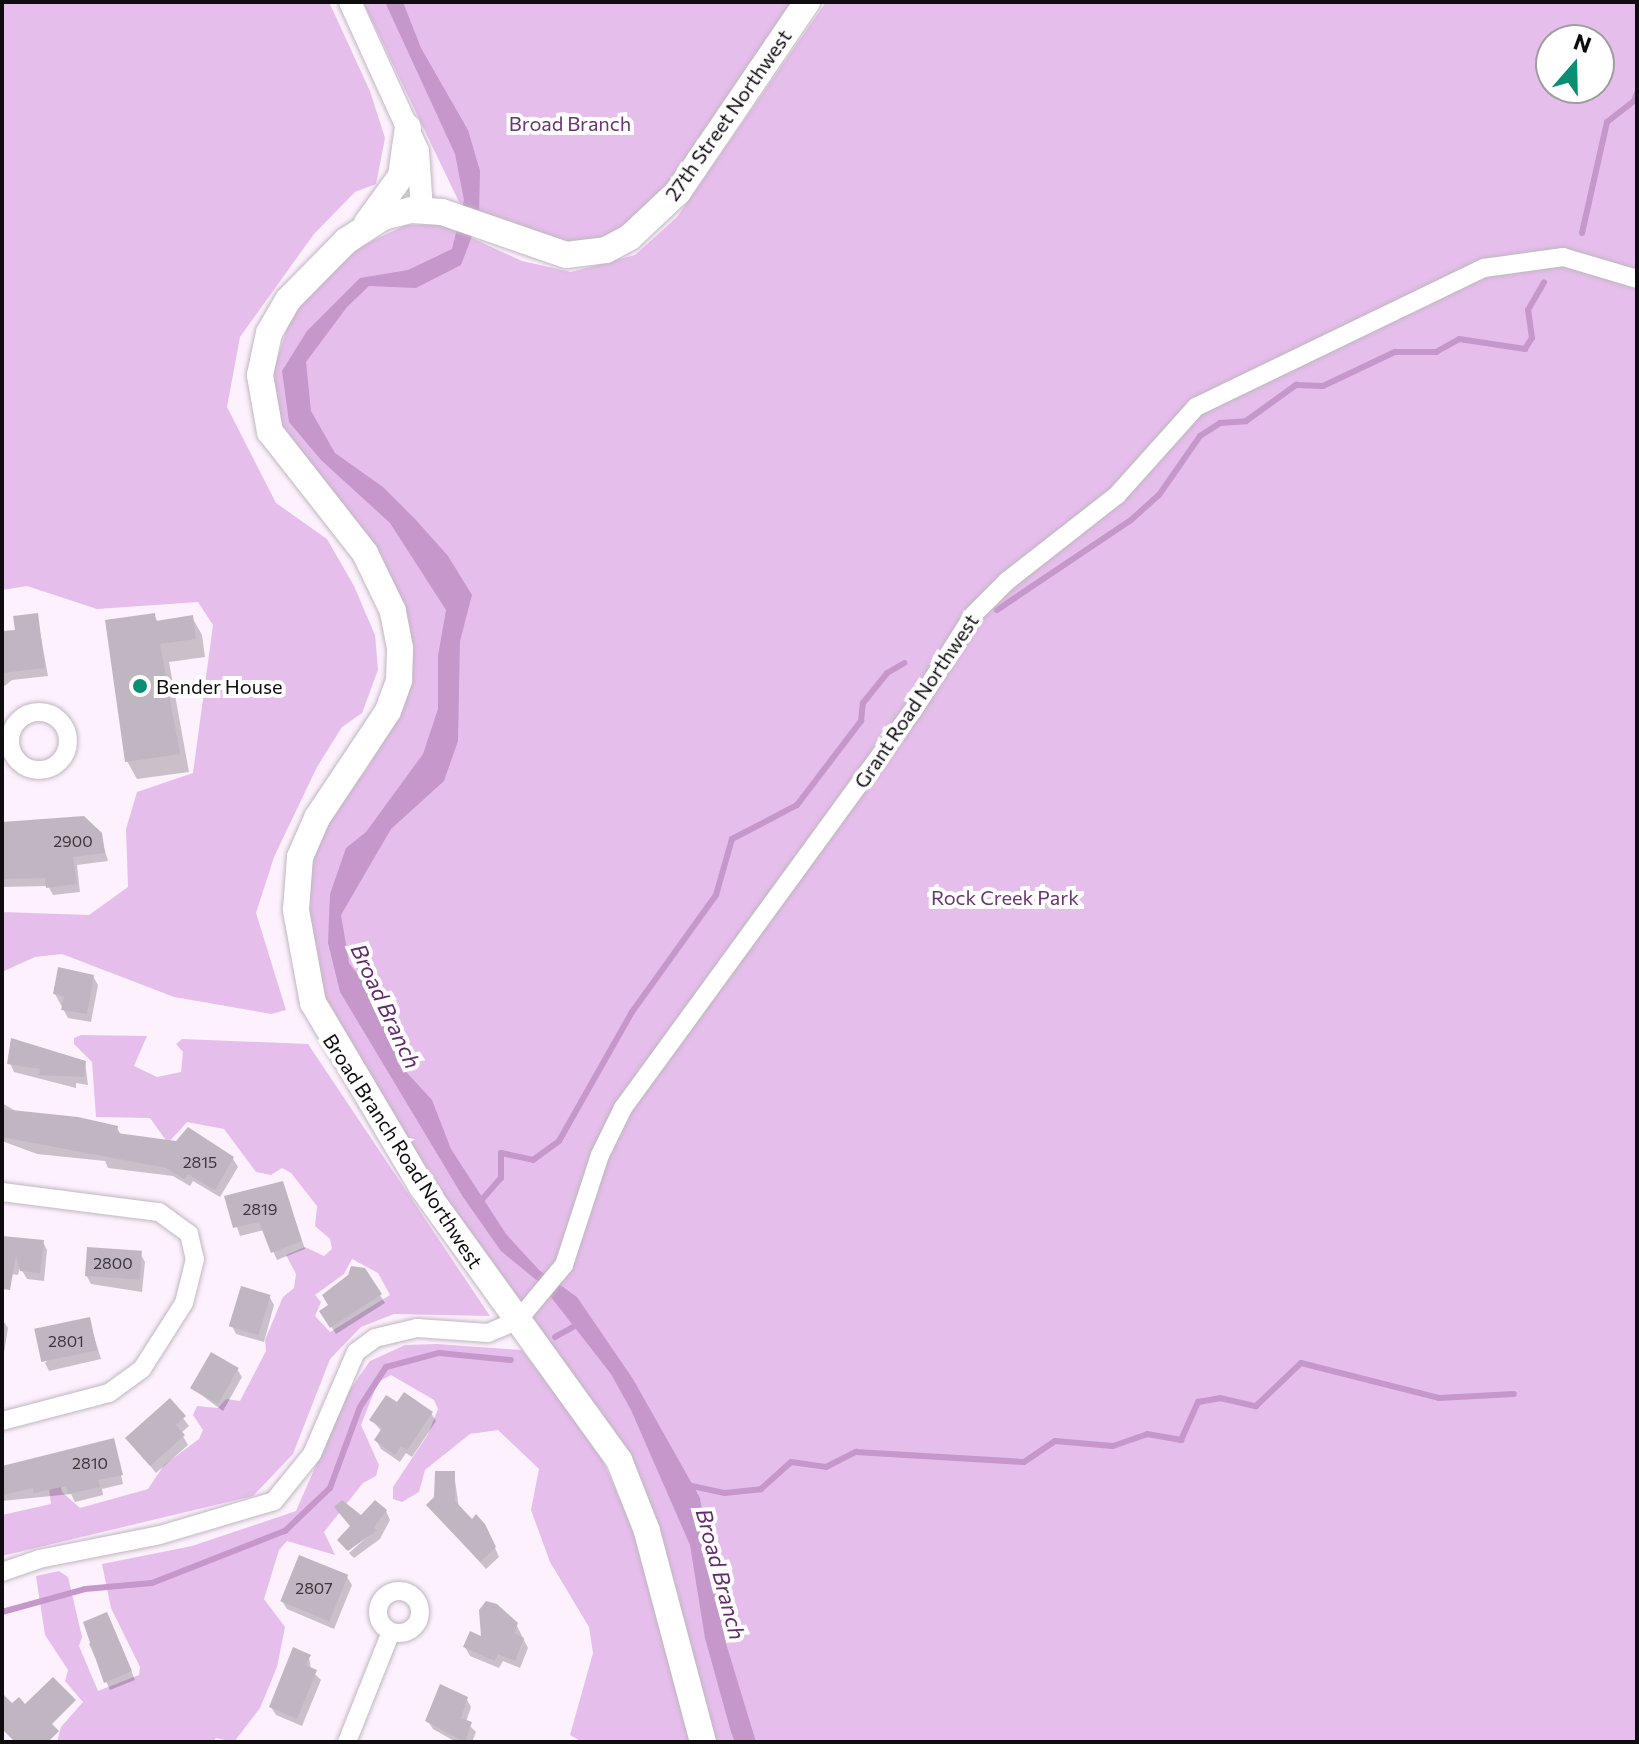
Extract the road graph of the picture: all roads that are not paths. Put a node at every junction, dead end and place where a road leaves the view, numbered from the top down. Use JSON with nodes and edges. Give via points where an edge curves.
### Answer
{"nodes":[{"id":1,"x":350,"y":2,"type":"edge"},
{"id":2,"x":807,"y":2,"type":"edge"},
{"id":3,"x":408,"y":127,"type":"junction"},
{"id":4,"x":422,"y":210,"type":"junction"},
{"id":5,"x":363,"y":228,"type":"junction"},
{"id":6,"x":1637,"y":279,"type":"edge"},
{"id":7,"x":2,"y":1192,"type":"edge"},
{"id":8,"x":518,"y":1320,"type":"junction"},
{"id":9,"x":2,"y":1421,"type":"edge"},
{"id":10,"x":2,"y":1572,"type":"edge"},
{"id":11,"x":391,"y":1632,"type":"dead end"},
{"id":12,"x":347,"y":1742,"type":"edge"},
{"id":13,"x":703,"y":1742,"type":"edge"}],
"edges":[{"from":1,"to":3,"type":"street"},
{"from":2,"to":4,"type":"main road","name":"27th Street Northwest","via":[[673,198],[630,237],[606,250],[566,255],[525,245],[457,216]]},
{"from":3,"to":4,"type":"street","via":[[421,162]]},
{"from":3,"to":5,"type":"main road","via":[[401,176]]},
{"from":4,"to":5,"type":"main road","name":"Broad Branch Road Northwest","via":[[390,214]]},
{"from":5,"to":8,"type":"main road","name":"Broad Branch Road Northwest","via":[[288,300],[269,333],[260,375],[270,432],[365,553],[393,611],[400,658],[396,691],[384,721],[303,847],[296,910],[310,992],[324,1030],[422,1187]]},
{"from":6,"to":8,"type":"street","name":"Grant Road Northwest","via":[[1563,257],[1484,268],[1287,360],[1206,400],[1182,419],[1117,495],[997,590],[966,625],[912,712],[623,1108],[600,1155],[559,1275]]},
{"from":7,"to":9,"type":"street","via":[[159,1212],[189,1234],[195,1259],[184,1303],[142,1369],[109,1393]]},
{"from":8,"to":10,"type":"street","via":[[488,1333],[417,1328],[375,1338],[356,1352],[312,1454],[274,1501],[160,1535],[39,1559]]},
{"from":8,"to":13,"type":"main road","name":"Broad Branch Road Northwest","via":[[593,1419],[635,1495]]},
{"from":11,"to":12,"type":"street"}]}
